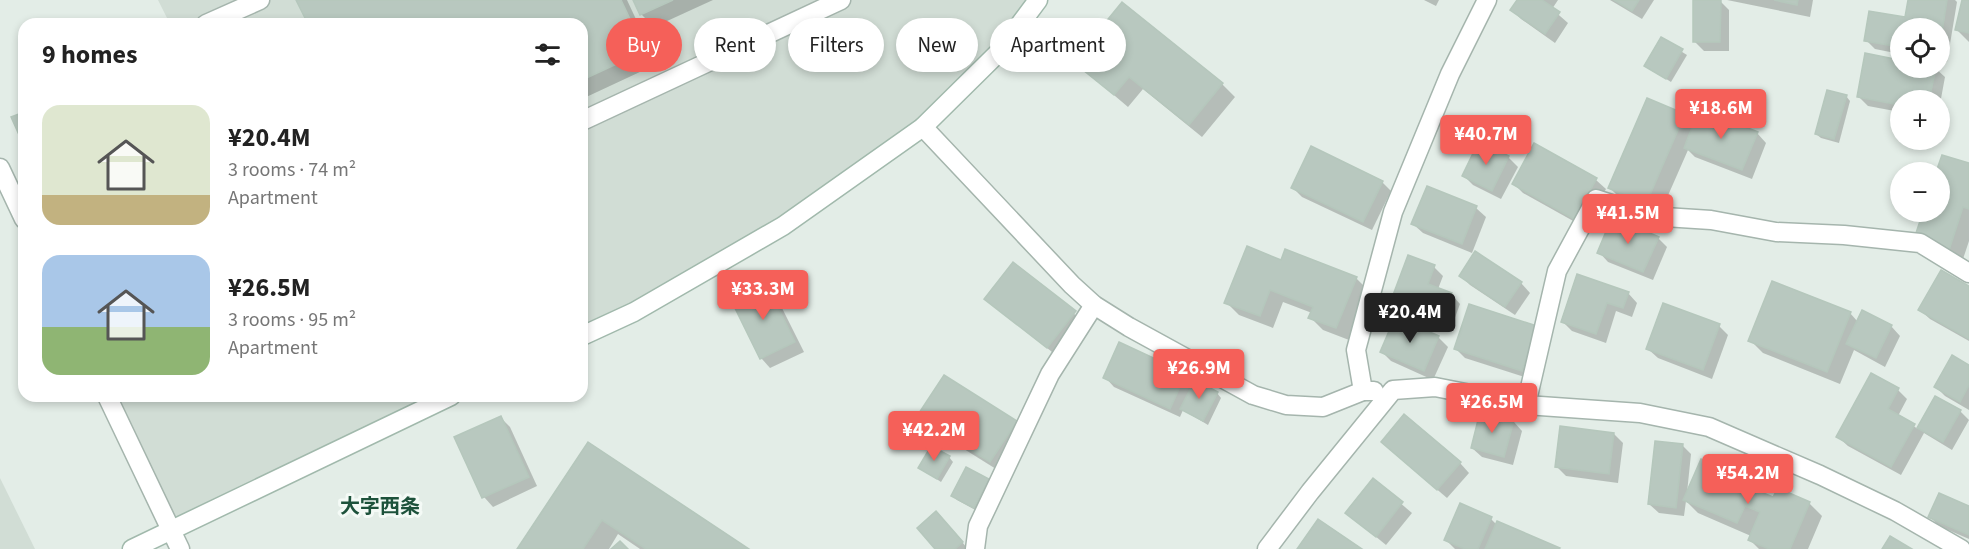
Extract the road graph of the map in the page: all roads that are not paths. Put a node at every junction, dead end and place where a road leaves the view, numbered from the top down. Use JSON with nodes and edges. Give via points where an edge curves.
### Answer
{"nodes":[{"id":1,"x":260,"y":0,"type":"edge"},
{"id":2,"x":841,"y":0,"type":"edge"},
{"id":3,"x":1038,"y":0,"type":"edge"},
{"id":4,"x":1487,"y":0,"type":"edge"},
{"id":5,"x":220,"y":18,"type":"edge"},
{"id":6,"x":588,"y":118,"type":"edge"},
{"id":7,"x":923,"y":127,"type":"junction"},
{"id":8,"x":0,"y":168,"type":"edge"},
{"id":9,"x":18,"y":206,"type":"edge"},
{"id":10,"x":1969,"y":273,"type":"edge"},
{"id":11,"x":1094,"y":305,"type":"junction"},
{"id":12,"x":588,"y":333,"type":"edge"},
{"id":13,"x":1393,"y":390,"type":"junction"},
{"id":14,"x":1363,"y":391,"type":"junction"},
{"id":15,"x":110,"y":402,"type":"edge"},
{"id":16,"x":439,"y":402,"type":"edge"},
{"id":17,"x":1526,"y":405,"type":"junction"},
{"id":18,"x":171,"y":531,"type":"junction"},
{"id":19,"x":132,"y":549,"type":"edge"},
{"id":20,"x":180,"y":549,"type":"edge"},
{"id":21,"x":975,"y":549,"type":"edge"},
{"id":22,"x":1267,"y":549,"type":"edge"},
{"id":23,"x":1961,"y":549,"type":"edge"}],
"edges":[{"from":1,"to":5,"type":"street"},
{"from":2,"to":6,"type":"street"},
{"from":3,"to":7,"type":"street","via":[[1000,51]]},
{"from":4,"to":14,"type":"street","via":[[1450,74],[1394,212],[1356,350]]},
{"from":7,"to":11,"type":"street"},
{"from":7,"to":12,"type":"street","via":[[783,226],[634,312]]},
{"from":8,"to":9,"type":"street"},
{"from":10,"to":17,"type":"street","via":[[1920,243],[1776,232],[1711,220],[1649,216],[1596,199],[1557,271]]},
{"from":11,"to":14,"type":"street","via":[[1253,395],[1286,405],[1323,407]]},
{"from":11,"to":21,"type":"street","via":[[1050,374],[978,526]]},
{"from":13,"to":14,"type":"street"},
{"from":13,"to":17,"type":"street","via":[[1435,387]]},
{"from":13,"to":22,"type":"street"},
{"from":15,"to":18,"type":"street"},
{"from":16,"to":18,"type":"street"},
{"from":17,"to":23,"type":"street","via":[[1640,413],[1709,427],[1895,511]]},
{"from":18,"to":19,"type":"street"},
{"from":18,"to":20,"type":"street"}]}
